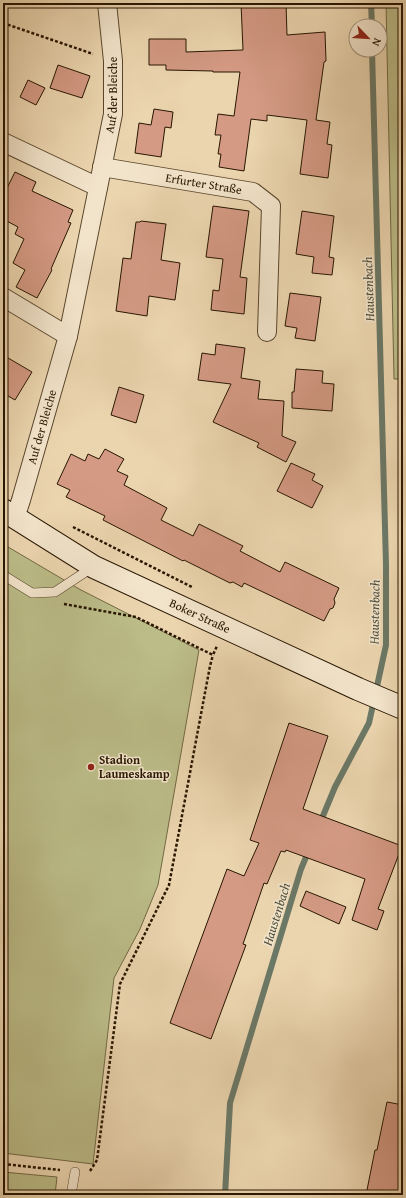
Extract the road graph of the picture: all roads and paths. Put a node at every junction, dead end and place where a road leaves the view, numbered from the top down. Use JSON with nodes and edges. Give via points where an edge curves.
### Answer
{"nodes":[{"id":1,"x":107,"y":3,"type":"edge"},
{"id":2,"x":3,"y":23,"type":"edge"},
{"id":3,"x":113,"y":60,"type":"junction"},
{"id":4,"x":3,"y":142,"type":"edge"},
{"id":5,"x":102,"y":167,"type":"junction"},
{"id":6,"x":98,"y":187,"type":"junction"},
{"id":7,"x":3,"y":297,"type":"edge"},
{"id":8,"x":267,"y":332,"type":"dead end"},
{"id":9,"x":68,"y":336,"type":"junction"},
{"id":10,"x":9,"y":514,"type":"edge"},
{"id":11,"x":70,"y":525,"type":"dead end"},
{"id":12,"x":94,"y":567,"type":"junction"},
{"id":13,"x":3,"y":574,"type":"edge"},
{"id":14,"x":196,"y":589,"type":"dead end"},
{"id":15,"x":55,"y":592,"type":"junction"},
{"id":16,"x":225,"y":627,"type":"junction"},
{"id":17,"x":213,"y":655,"type":"junction"},
{"id":18,"x":400,"y":707,"type":"edge"},
{"id":19,"x":3,"y":1164,"type":"edge"},
{"id":20,"x":65,"y":1171,"type":"dead end"},
{"id":21,"x":75,"y":1172,"type":"dead end"},
{"id":22,"x":88,"y":1173,"type":"dead end"},
{"id":23,"x":71,"y":1195,"type":"edge"}],
"edges":[{"from":1,"to":3,"type":"street","name":"Auf der Bleiche"},
{"from":2,"to":3,"type":"path"},
{"from":3,"to":5,"type":"street","name":"Auf der Bleiche","via":[[113,114]]},
{"from":4,"to":6,"type":"street"},
{"from":5,"to":6,"type":"street","name":"Auf der Bleiche"},
{"from":5,"to":8,"type":"street","name":"Erfurter Straße","via":[[254,192],[271,206]]},
{"from":6,"to":9,"type":"street","name":"Auf der Bleiche"},
{"from":7,"to":9,"type":"street"},
{"from":9,"to":10,"type":"street","name":"Auf der Bleiche","via":[[21,500]]},
{"from":10,"to":12,"type":"main road","name":"Boker Straße"},
{"from":11,"to":14,"type":"path"},
{"from":12,"to":15,"type":"lane"},
{"from":12,"to":16,"type":"main road","name":"Boker Straße"},
{"from":13,"to":15,"type":"lane","via":[[32,592]]},
{"from":15,"to":17,"type":"path","via":[[60,604],[136,617]]},
{"from":16,"to":17,"type":"path"},
{"from":16,"to":18,"type":"main road","name":"Boker Straße"},
{"from":17,"to":22,"type":"path","via":[[169,885],[120,984],[97,1160]]},
{"from":19,"to":20,"type":"path"},
{"from":21,"to":23,"type":"lane"}]}
